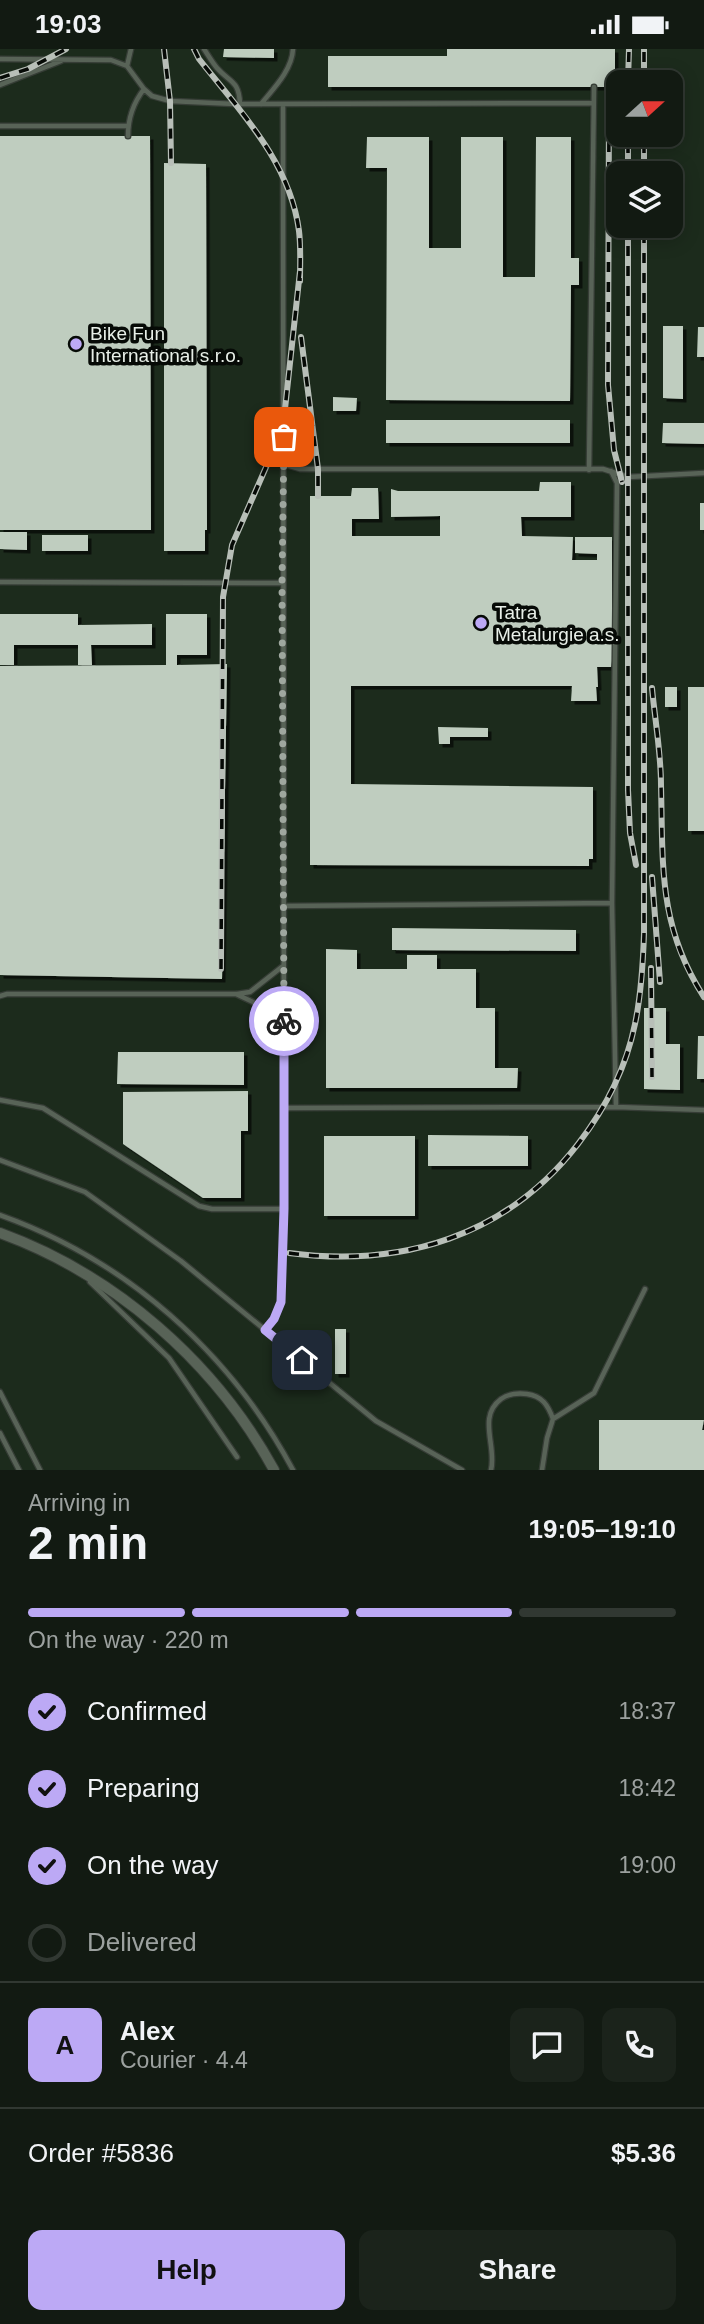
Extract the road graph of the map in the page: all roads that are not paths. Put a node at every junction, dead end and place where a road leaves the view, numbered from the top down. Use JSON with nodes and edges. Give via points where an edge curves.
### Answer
{"nodes":[{"id":1,"x":131,"y":49,"type":"edge"},
{"id":2,"x":204,"y":49,"type":"edge"},
{"id":3,"x":293,"y":49,"type":"edge"},
{"id":4,"x":67,"y":58,"type":"junction"},
{"id":5,"x":0,"y":59,"type":"edge"},
{"id":6,"x":127,"y":66,"type":"junction"},
{"id":7,"x":0,"y":85,"type":"edge"},
{"id":8,"x":594,"y":87,"type":"dead end"},
{"id":9,"x":144,"y":89,"type":"junction"},
{"id":10,"x":593,"y":103,"type":"junction"},
{"id":11,"x":240,"y":104,"type":"junction"},
{"id":12,"x":261,"y":104,"type":"junction"},
{"id":13,"x":283,"y":104,"type":"junction"},
{"id":14,"x":0,"y":126,"type":"edge"},
{"id":15,"x":128,"y":126,"type":"junction"},
{"id":16,"x":128,"y":136,"type":"dead end"},
{"id":17,"x":283,"y":464,"type":"junction"},
{"id":18,"x":589,"y":470,"type":"junction"},
{"id":19,"x":611,"y":471,"type":"junction"},
{"id":20,"x":704,"y":473,"type":"edge"},
{"id":21,"x":0,"y":582,"type":"edge"},
{"id":22,"x":282,"y":583,"type":"junction"},
{"id":23,"x":612,"y":903,"type":"junction"},
{"id":24,"x":283,"y":906,"type":"junction"},
{"id":25,"x":284,"y":966,"type":"junction"},
{"id":26,"x":236,"y":994,"type":"junction"},
{"id":27,"x":0,"y":996,"type":"edge"},
{"id":28,"x":284,"y":1030,"type":"junction"},
{"id":29,"x":0,"y":1100,"type":"edge"},
{"id":30,"x":616,"y":1107,"type":"junction"},
{"id":31,"x":284,"y":1108,"type":"junction"},
{"id":32,"x":704,"y":1110,"type":"edge"},
{"id":33,"x":0,"y":1160,"type":"edge"},
{"id":34,"x":284,"y":1209,"type":"junction"},
{"id":35,"x":0,"y":1215,"type":"edge"},
{"id":36,"x":0,"y":1233,"type":"edge"},
{"id":37,"x":71,"y":1264,"type":"junction"},
{"id":38,"x":645,"y":1289,"type":"dead end"},
{"id":39,"x":265,"y":1330,"type":"junction"},
{"id":40,"x":0,"y":1392,"type":"edge"},
{"id":41,"x":553,"y":1419,"type":"junction"},
{"id":42,"x":0,"y":1433,"type":"edge"},
{"id":43,"x":237,"y":1457,"type":"dead end"},
{"id":44,"x":19,"y":1470,"type":"edge"},
{"id":45,"x":40,"y":1470,"type":"edge"},
{"id":46,"x":274,"y":1470,"type":"edge"},
{"id":47,"x":293,"y":1470,"type":"edge"},
{"id":48,"x":462,"y":1470,"type":"edge"},
{"id":49,"x":492,"y":1470,"type":"edge"},
{"id":50,"x":542,"y":1470,"type":"edge"}],
"edges":[{"from":1,"to":6,"type":"lane"},
{"from":2,"to":11,"type":"lane","via":[[240,91]]},
{"from":3,"to":12,"type":"lane","via":[[283,77]]},
{"from":4,"to":5,"type":"lane"},
{"from":4,"to":6,"type":"lane","via":[[111,60]]},
{"from":4,"to":7,"type":"lane"},
{"from":6,"to":9,"type":"lane"},
{"from":8,"to":10,"type":"lane"},
{"from":9,"to":11,"type":"lane","via":[[170,101]]},
{"from":9,"to":15,"type":"lane"},
{"from":10,"to":13,"type":"lane"},
{"from":10,"to":18,"type":"lane"},
{"from":11,"to":12,"type":"lane"},
{"from":12,"to":13,"type":"lane"},
{"from":13,"to":17,"type":"lane"},
{"from":14,"to":15,"type":"lane"},
{"from":15,"to":16,"type":"lane"},
{"from":17,"to":18,"type":"lane","via":[[300,469]]},
{"from":17,"to":22,"type":"lane"},
{"from":18,"to":19,"type":"lane"},
{"from":19,"to":20,"type":"lane","via":[[628,477]]},
{"from":19,"to":23,"type":"lane","via":[[617,483]]},
{"from":21,"to":22,"type":"lane"},
{"from":22,"to":24,"type":"lane"},
{"from":23,"to":24,"type":"lane"},
{"from":23,"to":30,"type":"lane"},
{"from":24,"to":25,"type":"lane"},
{"from":25,"to":26,"type":"lane","via":[[250,992]]},
{"from":25,"to":28,"type":"lane"},
{"from":26,"to":27,"type":"lane"},
{"from":26,"to":28,"type":"lane","via":[[253,1002]]},
{"from":28,"to":31,"type":"lane"},
{"from":29,"to":34,"type":"lane","via":[[43,1108],[199,1206]]},
{"from":30,"to":31,"type":"lane"},
{"from":30,"to":32,"type":"lane"},
{"from":31,"to":34,"type":"lane"},
{"from":33,"to":39,"type":"lane","via":[[85,1192],[181,1261]]},
{"from":34,"to":39,"type":"lane","via":[[281,1302]]},
{"from":35,"to":47,"type":"lane","via":[[80,1249],[176,1320],[233,1379]]},
{"from":36,"to":37,"type":"street"},
{"from":37,"to":43,"type":"lane","via":[[169,1358]]},
{"from":37,"to":46,"type":"street","via":[[135,1307],[193,1361],[244,1422]]},
{"from":38,"to":41,"type":"lane","via":[[594,1393]]},
{"from":39,"to":48,"type":"lane","via":[[376,1421]]},
{"from":40,"to":45,"type":"lane"},
{"from":41,"to":49,"type":"lane","via":[[542,1399],[535,1396],[516,1393],[499,1400],[488,1423]]},
{"from":41,"to":50,"type":"lane"},
{"from":42,"to":44,"type":"lane"}]}
